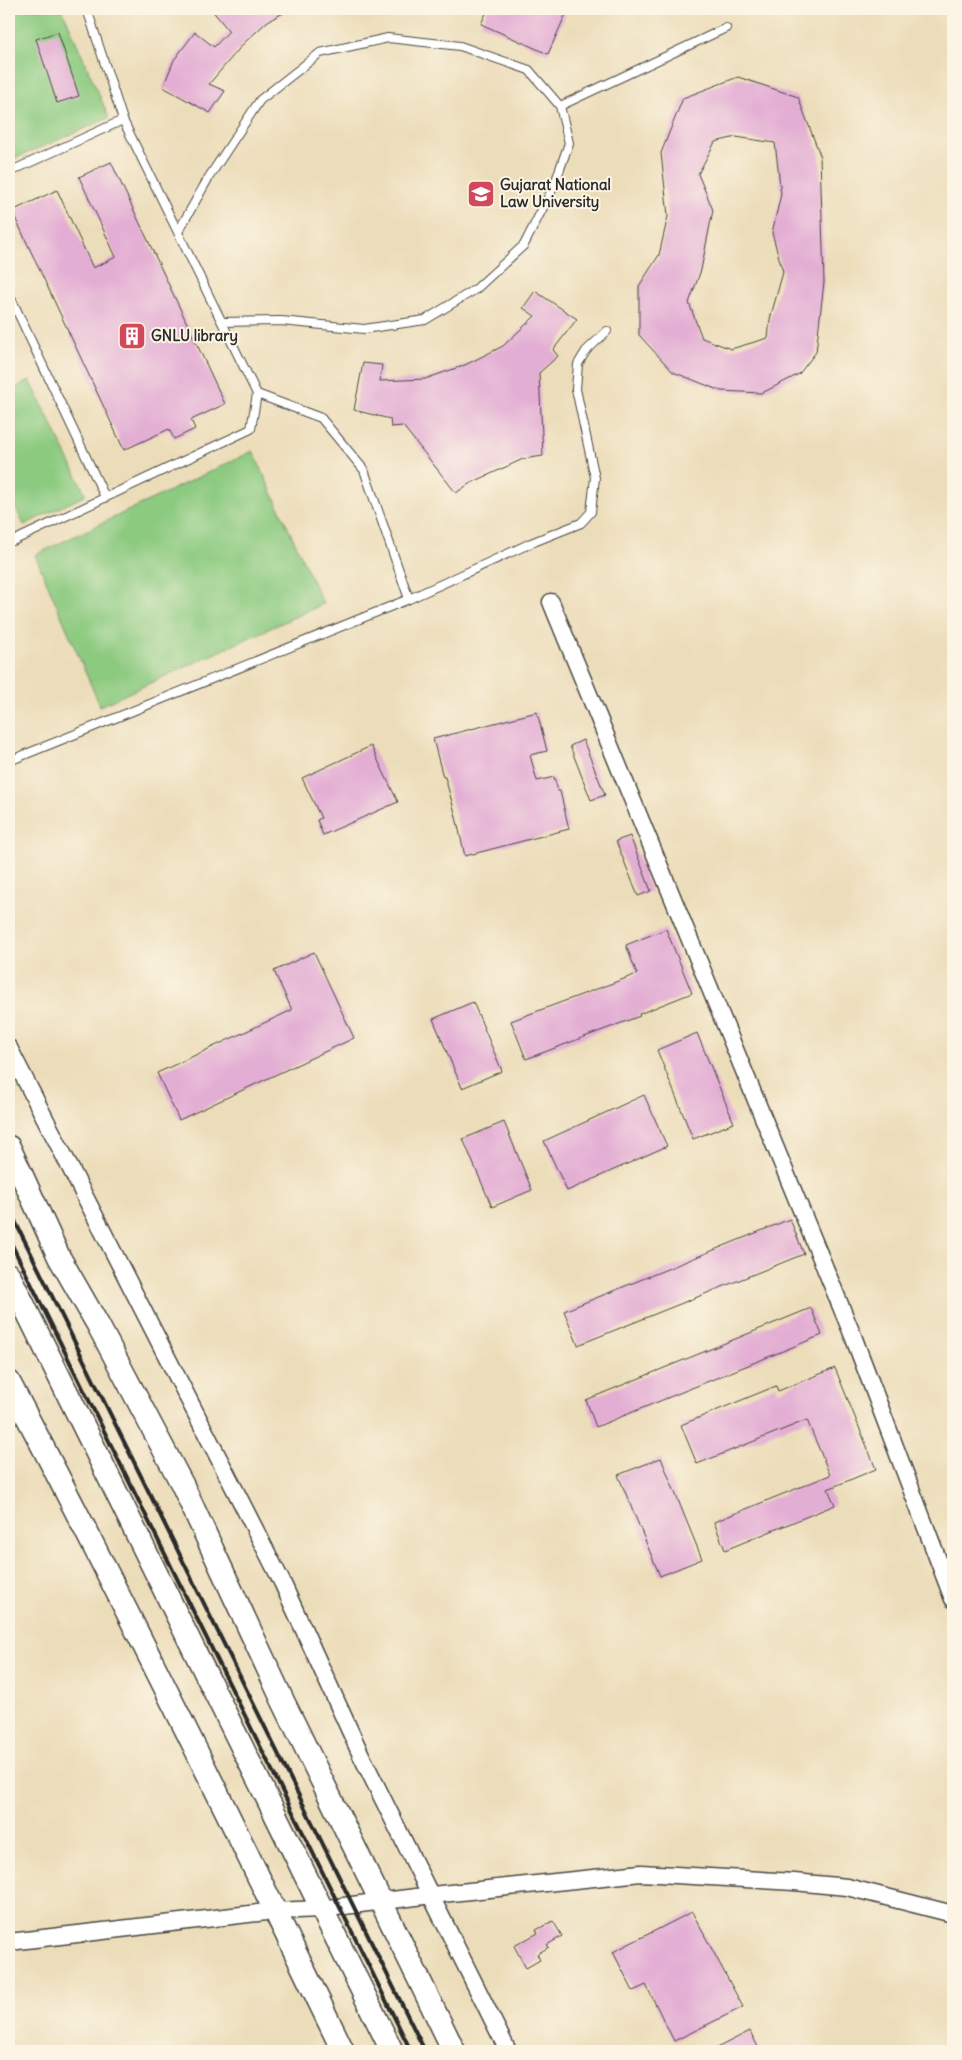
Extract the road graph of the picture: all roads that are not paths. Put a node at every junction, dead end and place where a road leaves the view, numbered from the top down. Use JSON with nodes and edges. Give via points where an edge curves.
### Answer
{"nodes":[{"id":1,"x":87,"y":9,"type":"edge"},
{"id":2,"x":726,"y":28,"type":"dead end"},
{"id":3,"x":560,"y":106,"type":"junction"},
{"id":4,"x":123,"y":120,"type":"junction"},
{"id":5,"x":9,"y":172,"type":"edge"},
{"id":6,"x":178,"y":232,"type":"junction"},
{"id":7,"x":9,"y":294,"type":"edge"},
{"id":8,"x":222,"y":322,"type":"junction"},
{"id":9,"x":607,"y":331,"type":"dead end"},
{"id":10,"x":257,"y":394,"type":"junction"},
{"id":11,"x":105,"y":497,"type":"junction"},
{"id":12,"x":9,"y":533,"type":"edge"},
{"id":13,"x":409,"y":599,"type":"junction"},
{"id":14,"x":551,"y":602,"type":"dead end"},
{"id":15,"x":9,"y":761,"type":"edge"},
{"id":16,"x":9,"y":1048,"type":"edge"},
{"id":17,"x":9,"y":1147,"type":"edge"},
{"id":18,"x":9,"y":1275,"type":"edge"},
{"id":19,"x":9,"y":1382,"type":"edge"},
{"id":20,"x":953,"y":1599,"type":"edge"},
{"id":21,"x":432,"y":1895,"type":"junction"},
{"id":22,"x":380,"y":1902,"type":"junction"},
{"id":23,"x":320,"y":1909,"type":"junction"},
{"id":24,"x":275,"y":1911,"type":"junction"},
{"id":25,"x":953,"y":1914,"type":"edge"},
{"id":26,"x":9,"y":1942,"type":"edge"},
{"id":27,"x":343,"y":2051,"type":"edge"},
{"id":28,"x":392,"y":2051,"type":"edge"},
{"id":29,"x":454,"y":2051,"type":"edge"},
{"id":30,"x":508,"y":2051,"type":"edge"}],
"edges":[{"from":1,"to":4,"type":"lane"},
{"from":2,"to":3,"type":"lane"},
{"from":3,"to":6,"type":"lane","via":[[529,70],[460,46],[388,38],[320,53],[260,100],[209,176]]},
{"from":3,"to":8,"type":"lane","via":[[569,143],[554,186],[524,245],[476,289],[425,320],[364,329],[281,321]]},
{"from":4,"to":5,"type":"lane"},
{"from":4,"to":6,"type":"lane"},
{"from":6,"to":8,"type":"lane"},
{"from":7,"to":11,"type":"lane"},
{"from":8,"to":10,"type":"lane"},
{"from":9,"to":13,"type":"lane","via":[[586,351],[578,364],[576,389],[595,478],[591,512],[581,523]]},
{"from":10,"to":11,"type":"lane","via":[[251,429]]},
{"from":10,"to":13,"type":"lane","via":[[321,418],[364,470]]},
{"from":11,"to":12,"type":"lane","via":[[13,541]]},
{"from":13,"to":15,"type":"lane"},
{"from":14,"to":20,"type":"street","via":[[854,1336]]},
{"from":16,"to":21,"type":"street","via":[[282,1582],[361,1755]]},
{"from":17,"to":22,"type":"street","via":[[59,1256],[182,1484]]},
{"from":18,"to":23,"type":"street"},
{"from":19,"to":24,"type":"street"},
{"from":21,"to":22,"type":"street"},
{"from":21,"to":25,"type":"street","via":[[641,1873],[847,1887]]},
{"from":21,"to":30,"type":"street"},
{"from":22,"to":23,"type":"street"},
{"from":22,"to":29,"type":"street"},
{"from":23,"to":24,"type":"street"},
{"from":23,"to":28,"type":"street"},
{"from":24,"to":26,"type":"street"},
{"from":24,"to":27,"type":"street"}]}
